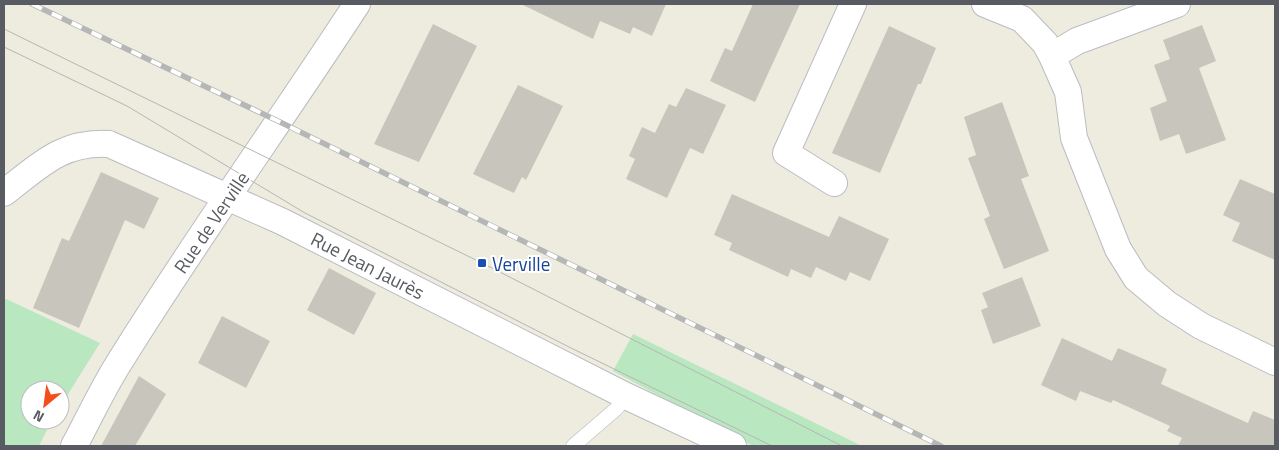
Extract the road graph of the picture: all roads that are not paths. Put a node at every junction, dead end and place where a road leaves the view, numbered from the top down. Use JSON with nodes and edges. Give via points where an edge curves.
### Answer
{"nodes":[{"id":1,"x":357,"y":4,"type":"edge"},
{"id":2,"x":853,"y":4,"type":"edge"},
{"id":3,"x":985,"y":4,"type":"edge"},
{"id":4,"x":1177,"y":4,"type":"edge"},
{"id":5,"x":1052,"y":56,"type":"junction"},
{"id":6,"x":834,"y":183,"type":"dead end"},
{"id":7,"x":4,"y":193,"type":"edge"},
{"id":8,"x":228,"y":197,"type":"junction"},
{"id":9,"x":1275,"y":362,"type":"edge"},
{"id":10,"x":626,"y":396,"type":"junction"},
{"id":11,"x":74,"y":446,"type":"edge"},
{"id":12,"x":572,"y":446,"type":"edge"},
{"id":13,"x":733,"y":446,"type":"edge"}],
"edges":[{"from":1,"to":8,"type":"street","name":"Rue de Verville"},
{"from":2,"to":6,"type":"street","via":[[786,153]]},
{"from":3,"to":5,"type":"street","via":[[1022,19],[1045,43]]},
{"from":4,"to":5,"type":"street","via":[[1077,41]]},
{"from":5,"to":9,"type":"street","via":[[1068,92],[1074,138],[1118,249],[1136,278],[1201,326]]},
{"from":7,"to":8,"type":"street","name":"Rue Jean Jaurès","via":[[52,156],[90,142],[123,148]]},
{"from":8,"to":10,"type":"street","name":"Rue Jean Jaurès"},
{"from":8,"to":11,"type":"street","name":"Rue de Verville","via":[[116,368]]},
{"from":10,"to":12,"type":"lane","via":[[616,409]]},
{"from":10,"to":13,"type":"street","name":"Rue Jean Jaurès"}]}
